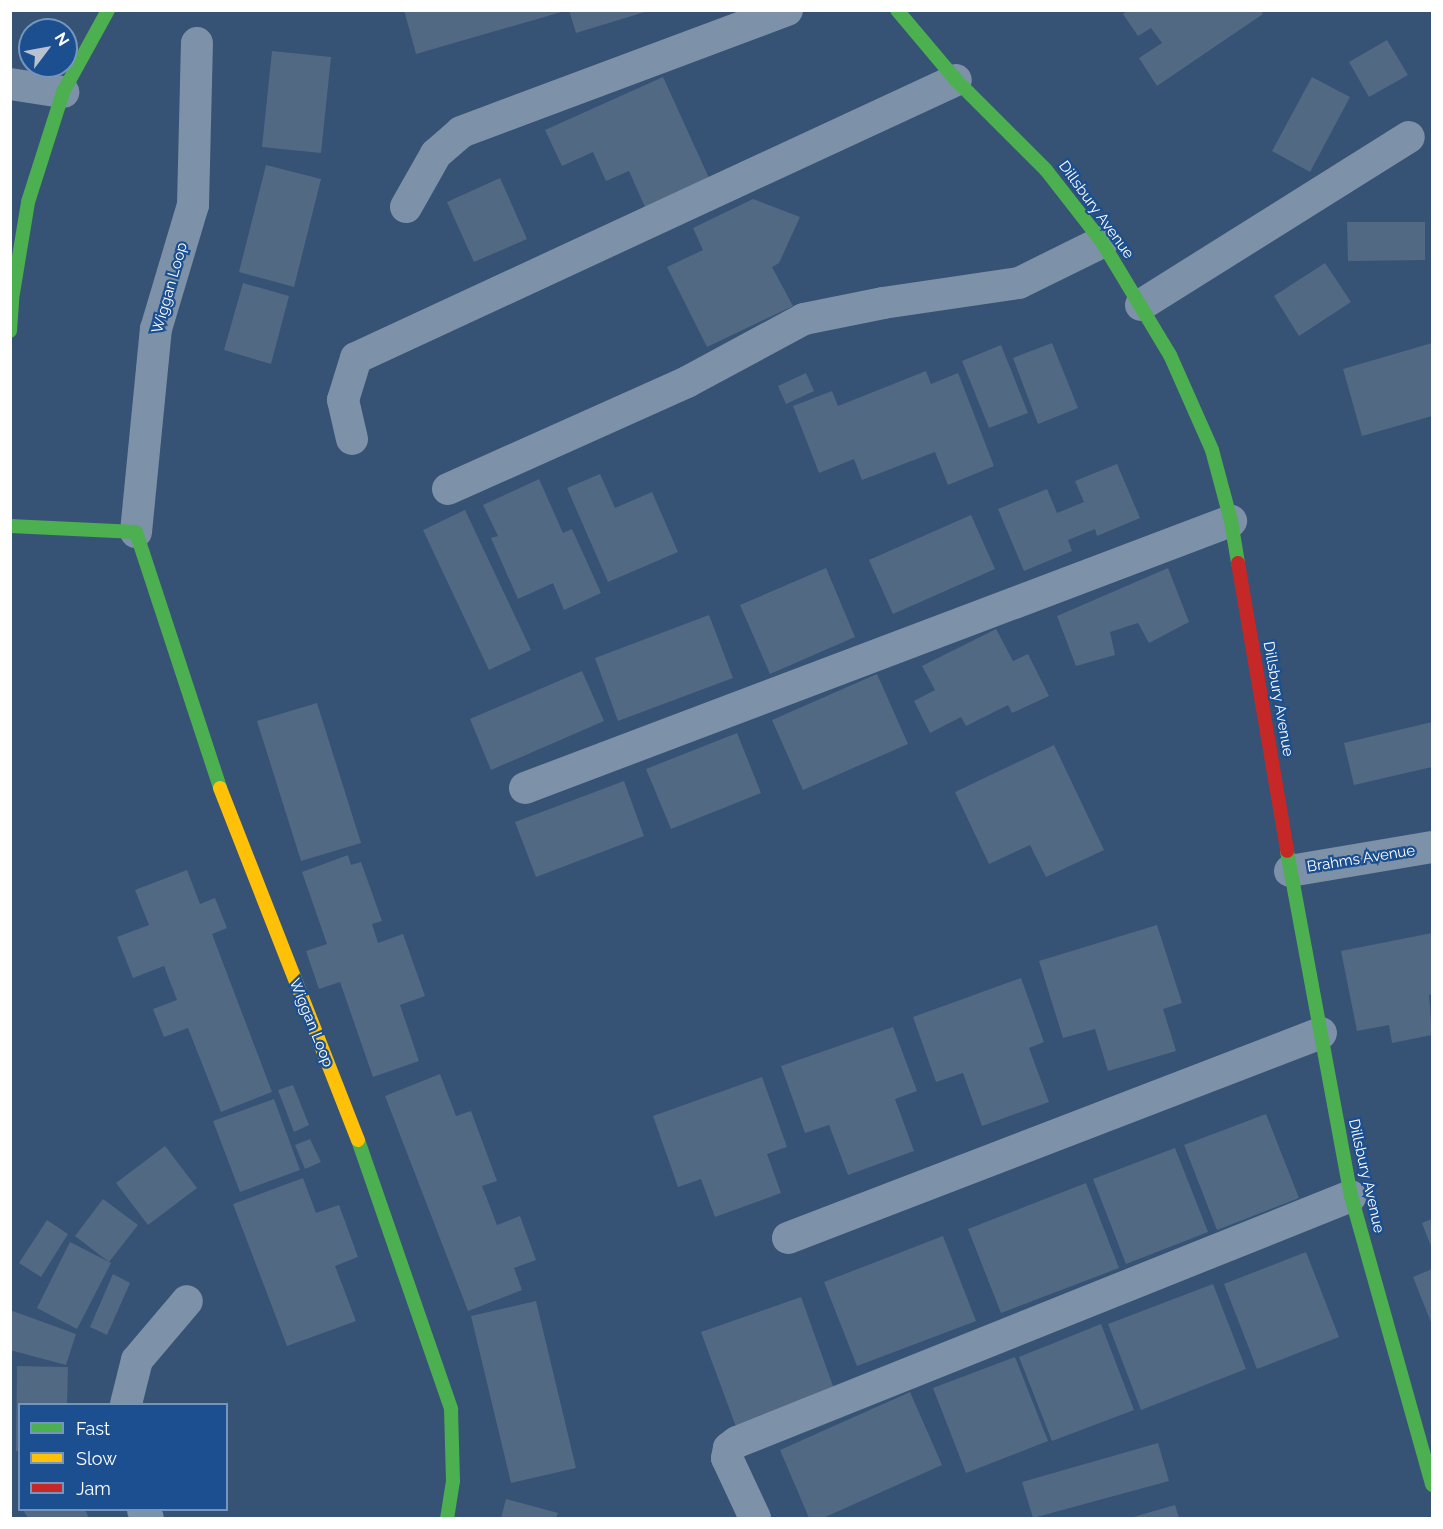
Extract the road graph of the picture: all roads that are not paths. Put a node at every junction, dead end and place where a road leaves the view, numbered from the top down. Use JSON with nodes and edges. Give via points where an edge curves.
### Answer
{"nodes":[{"id":1,"x":108,"y":10,"type":"edge"},
{"id":2,"x":787,"y":10,"type":"edge"},
{"id":3,"x":897,"y":10,"type":"edge"},
{"id":4,"x":197,"y":43,"type":"dead end"},
{"id":5,"x":956,"y":80,"type":"junction"},
{"id":6,"x":10,"y":84,"type":"edge"},
{"id":7,"x":63,"y":92,"type":"junction"},
{"id":8,"x":1409,"y":137,"type":"dead end"},
{"id":9,"x":406,"y":207,"type":"dead end"},
{"id":10,"x":1102,"y":242,"type":"junction"},
{"id":11,"x":1141,"y":305,"type":"junction"},
{"id":12,"x":10,"y":331,"type":"edge"},
{"id":13,"x":352,"y":440,"type":"dead end"},
{"id":14,"x":448,"y":489,"type":"dead end"},
{"id":15,"x":1231,"y":521,"type":"junction"},
{"id":16,"x":10,"y":526,"type":"edge"},
{"id":17,"x":136,"y":532,"type":"junction"},
{"id":18,"x":525,"y":788,"type":"dead end"},
{"id":19,"x":1432,"y":847,"type":"edge"},
{"id":20,"x":1290,"y":871,"type":"junction"},
{"id":21,"x":1320,"y":1033,"type":"junction"},
{"id":22,"x":1351,"y":1196,"type":"junction"},
{"id":23,"x":788,"y":1238,"type":"dead end"},
{"id":24,"x":187,"y":1301,"type":"dead end"},
{"id":25,"x":126,"y":1403,"type":"edge"},
{"id":26,"x":1424,"y":1418,"type":"edge"},
{"id":27,"x":1432,"y":1485,"type":"edge"},
{"id":28,"x":447,"y":1518,"type":"edge"},
{"id":29,"x":755,"y":1518,"type":"edge"}],
"edges":[{"from":1,"to":7,"type":"street"},
{"from":2,"to":9,"type":"street","via":[[461,132],[436,154]]},
{"from":3,"to":5,"type":"street","name":"Dillsbury Avenue"},
{"from":4,"to":17,"type":"street","name":"Wiggan Loop","via":[[193,205],[156,329]]},
{"from":5,"to":10,"type":"street","name":"Dillsbury Avenue","via":[[1046,170]]},
{"from":5,"to":13,"type":"street","via":[[356,358],[343,400]]},
{"from":6,"to":7,"type":"street"},
{"from":7,"to":12,"type":"street","via":[[28,202]]},
{"from":8,"to":11,"type":"street"},
{"from":10,"to":11,"type":"street","name":"Dillsbury Avenue"},
{"from":10,"to":14,"type":"street","via":[[1019,283],[804,319],[687,382]]},
{"from":11,"to":15,"type":"street","name":"Dillsbury Avenue","via":[[1170,355],[1212,450]]},
{"from":15,"to":18,"type":"street"},
{"from":15,"to":20,"type":"street","name":"Dillsbury Avenue"},
{"from":16,"to":17,"type":"street"},
{"from":17,"to":28,"type":"street","name":"Wiggan Loop","via":[[226,808],[369,1169],[451,1409],[453,1481]]},
{"from":19,"to":20,"type":"street","name":"Brahms Avenue"},
{"from":20,"to":21,"type":"street","name":"Dillsbury Avenue"},
{"from":21,"to":22,"type":"street","name":"Dillsbury Avenue"},
{"from":21,"to":23,"type":"street"},
{"from":22,"to":26,"type":"street","name":"Dillsbury Avenue"},
{"from":22,"to":29,"type":"street","via":[[737,1442],[729,1448],[727,1458]]},
{"from":24,"to":25,"type":"street","via":[[137,1360]]},
{"from":26,"to":27,"type":"street","name":"Dillsbury Avenue"}]}
